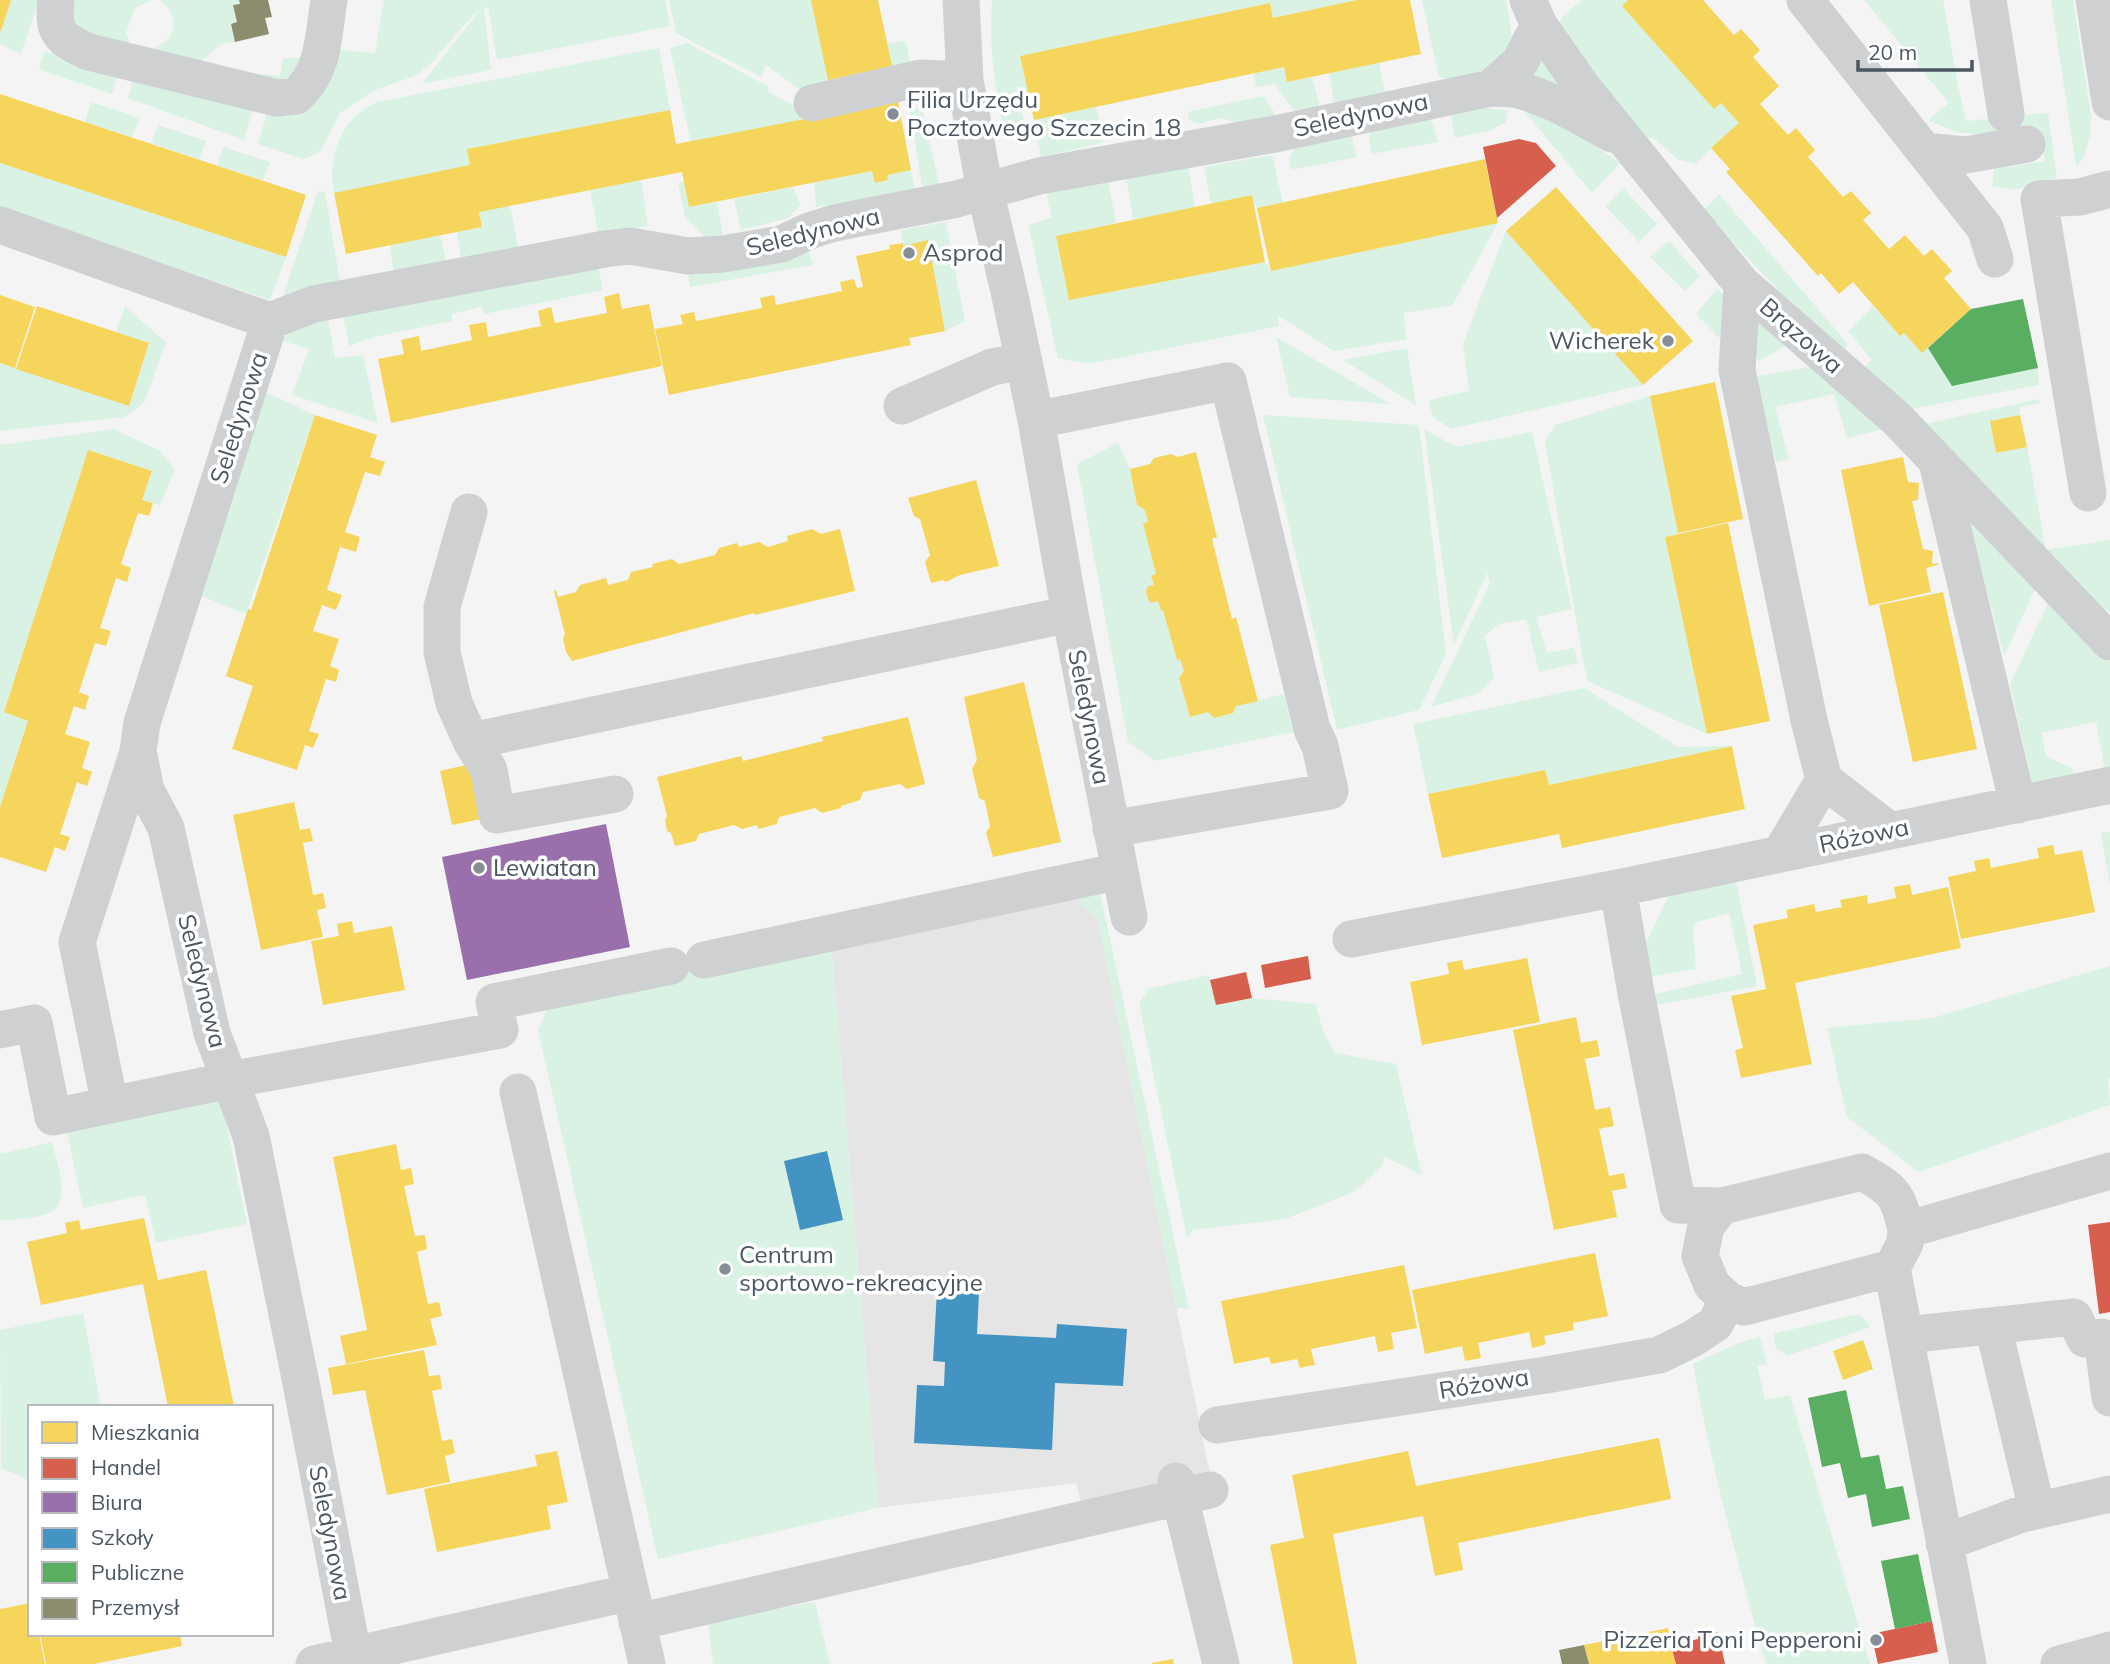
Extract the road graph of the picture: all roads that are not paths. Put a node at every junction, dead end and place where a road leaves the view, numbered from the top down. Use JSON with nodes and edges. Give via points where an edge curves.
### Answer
{"nodes":[{"id":1,"x":56,"y":0,"type":"edge"},
{"id":2,"x":329,"y":0,"type":"edge"},
{"id":3,"x":961,"y":0,"type":"edge"},
{"id":4,"x":1805,"y":0,"type":"edge"},
{"id":5,"x":1988,"y":0,"type":"edge"},
{"id":6,"x":2094,"y":0,"type":"edge"},
{"id":7,"x":1533,"y":12,"type":"edge"},
{"id":8,"x":965,"y":80,"type":"junction"},
{"id":9,"x":1491,"y":88,"type":"junction"},
{"id":10,"x":2110,"y":102,"type":"edge"},
{"id":11,"x":812,"y":103,"type":"dead end"},
{"id":12,"x":2006,"y":114,"type":"dead end"},
{"id":13,"x":1628,"y":142,"type":"junction"},
{"id":14,"x":2027,"y":144,"type":"dead end"},
{"id":15,"x":1924,"y":151,"type":"junction"},
{"id":16,"x":2110,"y":189,"type":"edge"},
{"id":17,"x":985,"y":191,"type":"junction"},
{"id":18,"x":0,"y":225,"type":"edge"},
{"id":19,"x":1995,"y":259,"type":"dead end"},
{"id":20,"x":1742,"y":284,"type":"junction"},
{"id":21,"x":270,"y":321,"type":"junction"},
{"id":22,"x":1024,"y":361,"type":"junction"},
{"id":23,"x":902,"y":406,"type":"dead end"},
{"id":24,"x":1036,"y":420,"type":"junction"},
{"id":25,"x":1937,"y":462,"type":"junction"},
{"id":26,"x":2088,"y":493,"type":"dead end"},
{"id":27,"x":469,"y":512,"type":"dead end"},
{"id":28,"x":1070,"y":614,"type":"junction"},
{"id":29,"x":2110,"y":642,"type":"edge"},
{"id":30,"x":471,"y":741,"type":"junction"},
{"id":31,"x":138,"y":751,"type":"junction"},
{"id":32,"x":1824,"y":780,"type":"junction"},
{"id":33,"x":2110,"y":785,"type":"edge"},
{"id":34,"x":615,"y":794,"type":"dead end"},
{"id":35,"x":2018,"y":805,"type":"junction"},
{"id":36,"x":1111,"y":829,"type":"junction"},
{"id":37,"x":1891,"y":831,"type":"junction"},
{"id":38,"x":1780,"y":854,"type":"junction"},
{"id":39,"x":1120,"y":871,"type":"junction"},
{"id":40,"x":1618,"y":888,"type":"junction"},
{"id":41,"x":1129,"y":917,"type":"dead end"},
{"id":42,"x":1351,"y":939,"type":"dead end"},
{"id":43,"x":0,"y":1030,"type":"edge"},
{"id":44,"x":230,"y":1080,"type":"junction"},
{"id":45,"x":518,"y":1092,"type":"dead end"},
{"id":46,"x":110,"y":1105,"type":"junction"},
{"id":47,"x":2110,"y":1171,"type":"edge"},
{"id":48,"x":1722,"y":1206,"type":"junction"},
{"id":49,"x":1906,"y":1230,"type":"junction"},
{"id":50,"x":1892,"y":1268,"type":"junction"},
{"id":51,"x":1728,"y":1300,"type":"junction"},
{"id":52,"x":1993,"y":1326,"type":"junction"},
{"id":53,"x":1905,"y":1335,"type":"junction"},
{"id":54,"x":2110,"y":1398,"type":"edge"},
{"id":55,"x":1217,"y":1424,"type":"dead end"},
{"id":56,"x":2110,"y":1494,"type":"edge"},
{"id":57,"x":2038,"y":1510,"type":"junction"},
{"id":58,"x":1944,"y":1543,"type":"junction"},
{"id":59,"x":634,"y":1607,"type":"junction"},
{"id":60,"x":2110,"y":1650,"type":"edge"},
{"id":61,"x":353,"y":1654,"type":"junction"},
{"id":62,"x":405,"y":1654,"type":"edge"},
{"id":63,"x":2066,"y":1663,"type":"edge"},
{"id":64,"x":314,"y":1664,"type":"edge"},
{"id":65,"x":647,"y":1664,"type":"edge"},
{"id":66,"x":1221,"y":1664,"type":"edge"},
{"id":67,"x":1968,"y":1664,"type":"edge"}],
"edges":[{"from":1,"to":2,"type":"street","via":[[58,33],[89,52],[277,98],[296,96],[308,85],[319,63]]},
{"from":3,"to":8,"type":"street","name":"Seledynowa"},
{"from":4,"to":15,"type":"street"},
{"from":5,"to":12,"type":"street"},
{"from":6,"to":10,"type":"street"},
{"from":7,"to":9,"type":"street","name":"Seledynowa","via":[[1520,62]]},
{"from":7,"to":13,"type":"street","name":"Brązowa","via":[[1583,88]]},
{"from":8,"to":11,"type":"street","via":[[921,78]]},
{"from":8,"to":17,"type":"street","name":"Seledynowa"},
{"from":9,"to":13,"type":"street","name":"Seledynowa","via":[[1517,89],[1557,104]]},
{"from":9,"to":17,"type":"street","name":"Seledynowa","via":[[1275,134],[1039,176]]},
{"from":13,"to":20,"type":"street","name":"Brązowa"},
{"from":14,"to":15,"type":"street","via":[[1966,155]]},
{"from":15,"to":19,"type":"street","via":[[1985,228]]},
{"from":16,"to":26,"type":"street","via":[[2080,197],[2039,199]]},
{"from":17,"to":21,"type":"street","name":"Seledynowa","via":[[835,223],[781,244],[688,256],[630,246],[605,248],[314,304]]},
{"from":17,"to":22,"type":"street","name":"Seledynowa"},
{"from":18,"to":21,"type":"street","name":"Seledynowa"},
{"from":20,"to":25,"type":"street","name":"Brązowa","via":[[1896,418]]},
{"from":20,"to":32,"type":"street","via":[[1737,370]]},
{"from":21,"to":31,"type":"street","name":"Seledynowa","via":[[142,723]]},
{"from":22,"to":23,"type":"street","via":[[992,367]]},
{"from":22,"to":24,"type":"street","name":"Seledynowa"},
{"from":24,"to":28,"type":"street","name":"Seledynowa"},
{"from":24,"to":36,"type":"street","via":[[1227,381],[1330,791]]},
{"from":25,"to":29,"type":"street","name":"Brązowa"},
{"from":25,"to":35,"type":"street"},
{"from":27,"to":30,"type":"street","via":[[442,607],[442,652],[454,703]]},
{"from":28,"to":30,"type":"street"},
{"from":28,"to":36,"type":"street","name":"Seledynowa"},
{"from":30,"to":34,"type":"street","via":[[489,769],[497,815]]},
{"from":31,"to":44,"type":"street","name":"Seledynowa","via":[[146,790],[166,828],[212,1032]]},
{"from":31,"to":46,"type":"street","via":[[77,942]]},
{"from":32,"to":37,"type":"street"},
{"from":32,"to":38,"type":"street"},
{"from":33,"to":35,"type":"street","name":"Różowa"},
{"from":35,"to":37,"type":"street","name":"Różowa"},
{"from":36,"to":39,"type":"street","name":"Seledynowa"},
{"from":37,"to":38,"type":"street","name":"Różowa"},
{"from":38,"to":40,"type":"street","name":"Różowa"},
{"from":39,"to":41,"type":"street","name":"Seledynowa"},
{"from":39,"to":44,"type":"street","via":[[494,1002],[500,1030]]},
{"from":40,"to":42,"type":"street","name":"Różowa"},
{"from":40,"to":48,"type":"street","via":[[1678,1205]]},
{"from":43,"to":46,"type":"street","via":[[34,1024],[53,1117]]},
{"from":44,"to":46,"type":"street"},
{"from":44,"to":61,"type":"street","name":"Seledynowa","via":[[251,1136]]},
{"from":45,"to":59,"type":"street"},
{"from":47,"to":49,"type":"street"},
{"from":48,"to":49,"type":"street","via":[[1862,1172],[1889,1186],[1900,1204]]},
{"from":48,"to":51,"type":"street","via":[[1706,1226],[1700,1256],[1712,1285]]},
{"from":49,"to":50,"type":"street","via":[[1905,1243]]},
{"from":50,"to":51,"type":"street","via":[[1744,1307]]},
{"from":50,"to":53,"type":"street"},
{"from":51,"to":55,"type":"street","name":"Różowa","via":[[1715,1324],[1659,1355]]},
{"from":52,"to":53,"type":"street"},
{"from":52,"to":54,"type":"street","via":[[2074,1317],[2085,1339],[2102,1337]]},
{"from":52,"to":57,"type":"street"},
{"from":53,"to":58,"type":"street"},
{"from":56,"to":57,"type":"street"},
{"from":57,"to":58,"type":"street"},
{"from":58,"to":67,"type":"street"},
{"from":59,"to":62,"type":"street"},
{"from":59,"to":65,"type":"street"},
{"from":59,"to":66,"type":"street","via":[[1188,1489]]},
{"from":60,"to":63,"type":"street"},
{"from":61,"to":62,"type":"street"},
{"from":61,"to":64,"type":"street"}]}
